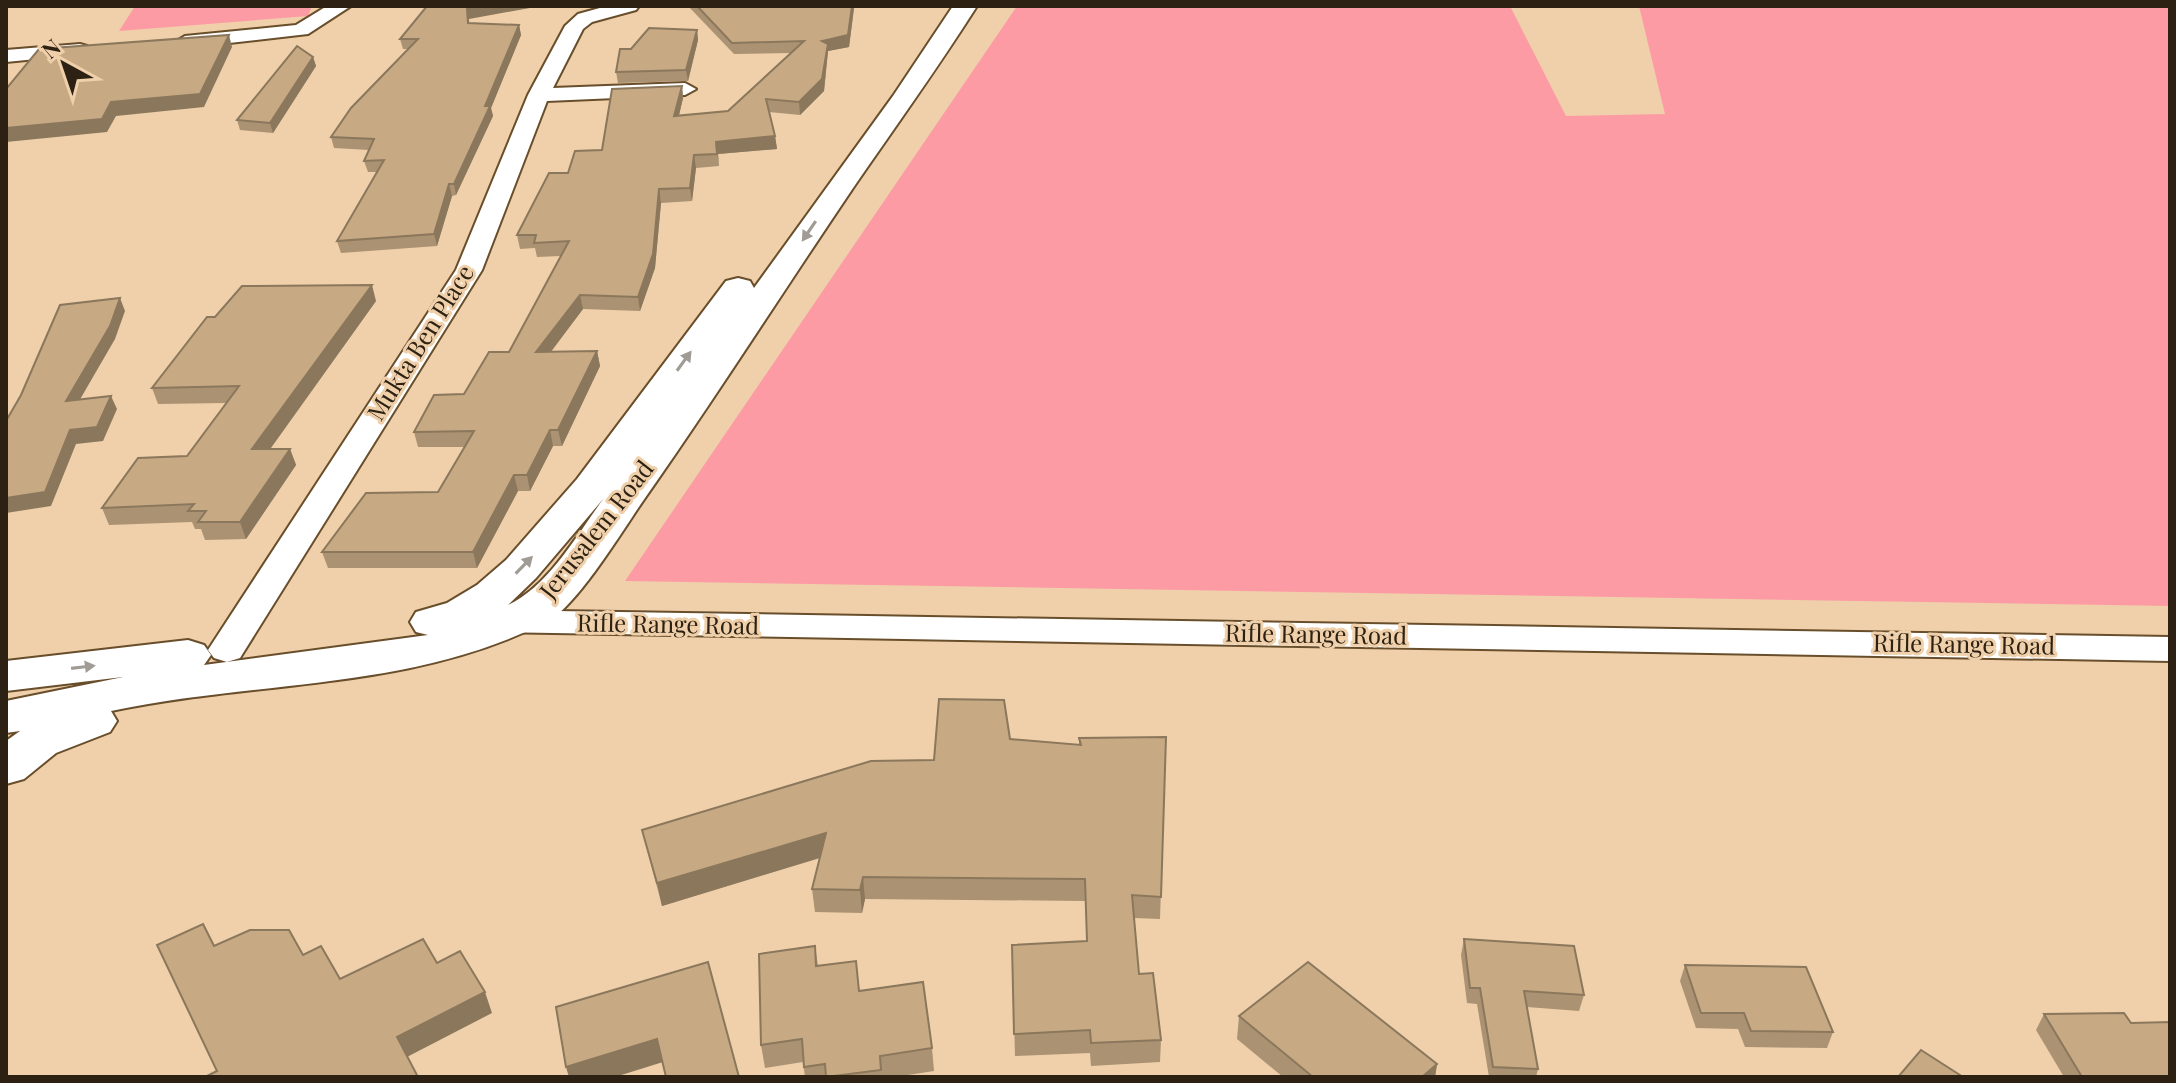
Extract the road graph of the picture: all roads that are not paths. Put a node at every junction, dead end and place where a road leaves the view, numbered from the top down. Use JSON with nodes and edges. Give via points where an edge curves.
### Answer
{"nodes":[{"id":1,"x":341,"y":6,"type":"edge"},
{"id":2,"x":629,"y":6,"type":"edge"},
{"id":3,"x":944,"y":6,"type":"edge"},
{"id":4,"x":965,"y":6,"type":"edge"},
{"id":5,"x":165,"y":44,"type":"edge"},
{"id":6,"x":102,"y":48,"type":"edge"},
{"id":7,"x":6,"y":56,"type":"edge"},
{"id":8,"x":685,"y":89,"type":"edge"},
{"id":9,"x":539,"y":95,"type":"junction"},
{"id":10,"x":463,"y":613,"type":"junction"},
{"id":11,"x":509,"y":623,"type":"junction"},
{"id":12,"x":2170,"y":649,"type":"edge"},
{"id":13,"x":227,"y":650,"type":"junction"},
{"id":14,"x":336,"y":665,"type":"junction"},
{"id":15,"x":6,"y":697,"type":"edge"},
{"id":16,"x":6,"y":767,"type":"edge"}],
"edges":[{"from":1,"to":5,"type":"street","via":[[301,30]]},
{"from":2,"to":9,"type":"street","name":"Mukta Ben Place","via":[[585,18],[575,26]]},
{"from":10,"to":3,"type":"main road","name":"Jerusalem Road","one_way":true,"via":[[521,569],[591,488]]},
{"from":4,"to":11,"type":"main road","name":"Jerusalem Road","one_way":true,"via":[[571,572],[536,609]]},
{"from":6,"to":7,"type":"street"},
{"from":8,"to":9,"type":"street"},
{"from":9,"to":13,"type":"street","name":"Mukta Ben Place","via":[[469,270]]},
{"from":10,"to":11,"type":"street","name":"Rifle Range Road"},
{"from":10,"to":13,"type":"main road","name":"Jerusalem Road","via":[[411,628]]},
{"from":11,"to":12,"type":"street","name":"Rifle Range Road"},
{"from":11,"to":14,"type":"main road","name":"Jerusalem Road","via":[[428,650]]},
{"from":15,"to":13,"type":"main road","name":"Jerusalem Road","one_way":true},
{"from":14,"to":15,"type":"main road","name":"Jerusalem Road","via":[[152,687]]},
{"from":14,"to":16,"type":"main road","via":[[70,728],[39,741]]}]}
